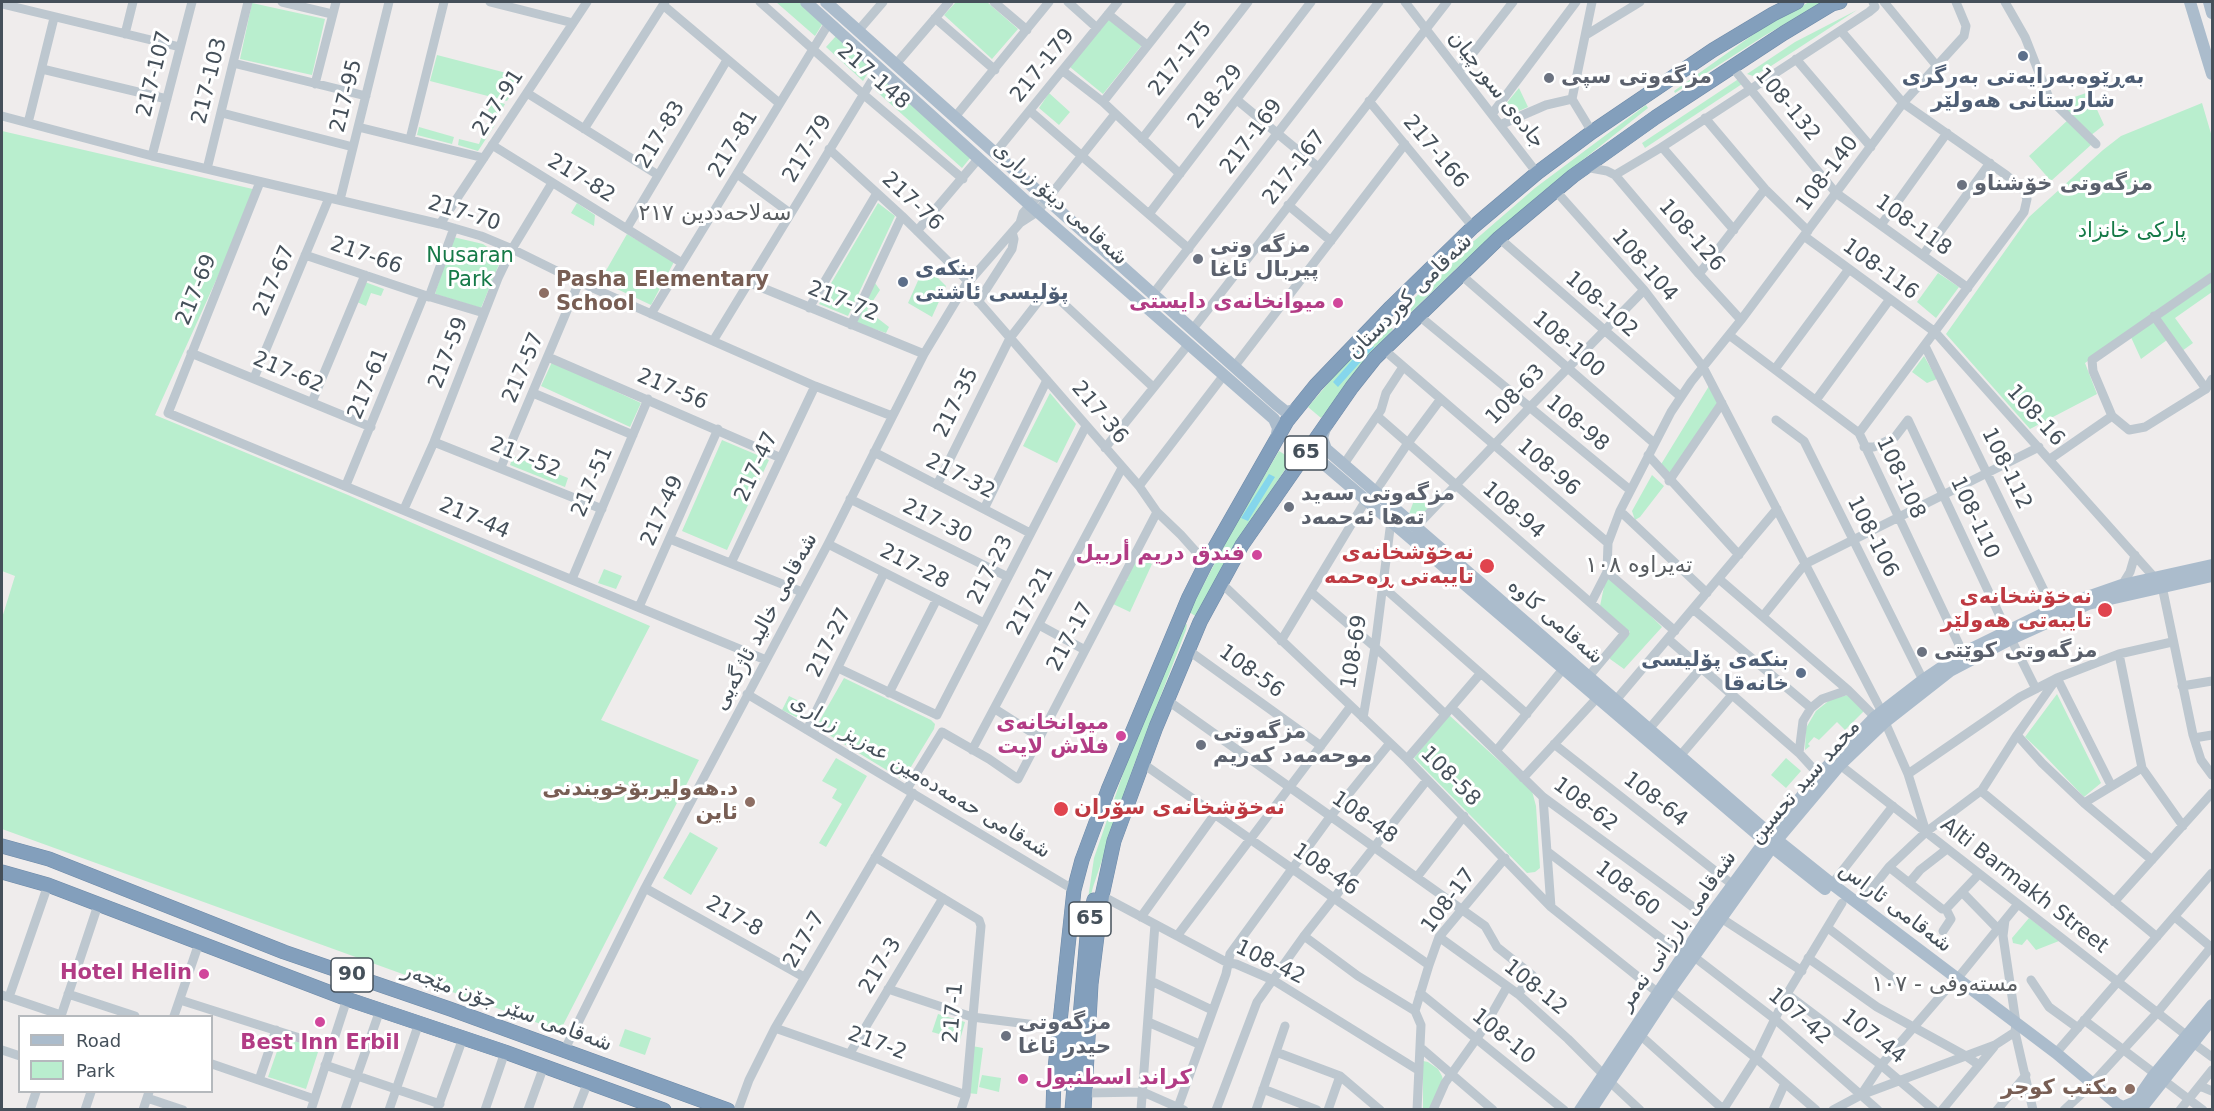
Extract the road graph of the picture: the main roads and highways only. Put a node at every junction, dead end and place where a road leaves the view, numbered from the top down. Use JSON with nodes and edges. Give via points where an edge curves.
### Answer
{"nodes":[{"id":1,"x":806,"y":2,"type":"edge"},
{"id":2,"x":826,"y":2,"type":"edge"},
{"id":3,"x":1797,"y":2,"type":"edge"},
{"id":4,"x":1836,"y":2,"type":"edge"},
{"id":5,"x":2190,"y":2,"type":"edge"},
{"id":6,"x":2209,"y":2,"type":"edge"},
{"id":7,"x":2212,"y":13,"type":"edge"},
{"id":8,"x":2212,"y":74,"type":"edge"},
{"id":9,"x":1391,"y":307,"type":"junction"},
{"id":10,"x":1407,"y":326,"type":"junction"},
{"id":11,"x":1299,"y":406,"type":"junction"},
{"id":12,"x":1272,"y":409,"type":"junction"},
{"id":13,"x":1326,"y":425,"type":"junction"},
{"id":14,"x":1276,"y":439,"type":"junction"},
{"id":15,"x":1325,"y":460,"type":"junction"},
{"id":16,"x":1299,"y":462,"type":"junction"},
{"id":17,"x":1371,"y":496,"type":"junction"},
{"id":18,"x":2212,"y":565,"type":"edge"},
{"id":19,"x":2212,"y":576,"type":"edge"},
{"id":20,"x":2158,"y":581,"type":"junction"},
{"id":21,"x":1182,"y":614,"type":"junction"},
{"id":22,"x":1200,"y":622,"type":"junction"},
{"id":23,"x":2009,"y":635,"type":"junction"},
{"id":24,"x":1880,"y":717,"type":"junction"},
{"id":25,"x":1671,"y":753,"type":"junction"},
{"id":26,"x":1771,"y":841,"type":"junction"},
{"id":27,"x":1089,"y":842,"type":"junction"},
{"id":28,"x":1114,"y":842,"type":"junction"},
{"id":29,"x":2,"y":846,"type":"edge"},
{"id":30,"x":2,"y":872,"type":"edge"},
{"id":31,"x":1714,"y":918,"type":"junction"},
{"id":32,"x":257,"y":942,"type":"junction"},
{"id":33,"x":284,"y":952,"type":"junction"},
{"id":34,"x":246,"y":960,"type":"junction"},
{"id":35,"x":277,"y":972,"type":"junction"},
{"id":36,"x":1954,"y":982,"type":"junction"},
{"id":37,"x":1664,"y":991,"type":"junction"},
{"id":38,"x":1076,"y":999,"type":"junction"},
{"id":39,"x":2212,"y":1005,"type":"edge"},
{"id":40,"x":2212,"y":1021,"type":"edge"},
{"id":41,"x":2016,"y":1028,"type":"junction"},
{"id":42,"x":2189,"y":1039,"type":"junction"},
{"id":43,"x":1054,"y":1078,"type":"junction"},
{"id":44,"x":1606,"y":1078,"type":"junction"},
{"id":45,"x":2090,"y":1086,"type":"junction"},
{"id":46,"x":645,"y":1107,"type":"edge"},
{"id":47,"x":2135,"y":1107,"type":"edge"},
{"id":48,"x":664,"y":1110,"type":"edge"},
{"id":49,"x":728,"y":1110,"type":"edge"},
{"id":50,"x":1048,"y":1110,"type":"edge"},
{"id":51,"x":1053,"y":1110,"type":"edge"},
{"id":52,"x":1063,"y":1110,"type":"edge"},
{"id":53,"x":1072,"y":1110,"type":"edge"},
{"id":54,"x":1084,"y":1110,"type":"edge"},
{"id":55,"x":1580,"y":1110,"type":"edge"},
{"id":56,"x":1592,"y":1110,"type":"edge"},
{"id":57,"x":2115,"y":1110,"type":"edge"}],
"edges":[{"from":1,"to":12,"type":"main road","name":"شەقامی دینۆ زراری","via":[[1188,345]]},
{"from":2,"to":12,"type":"main road","name":"شەقامی دینۆ زراری","via":[[1234,367]]},
{"from":3,"to":9,"type":"highway","name":"شەقامی کوردستان","number":"65","via":[[1713,50],[1592,132],[1473,227]]},
{"from":4,"to":10,"type":"highway","name":"شەقامی کوردستان","number":"65","via":[[1585,167],[1498,238]]},
{"from":5,"to":8,"type":"main road"},
{"from":6,"to":7,"type":"main road"},
{"from":9,"to":10,"type":"highway","via":[[1388,324],[1397,329]]},
{"from":9,"to":11,"type":"highway","name":"شەقامی کوردستان","number":"65"},
{"from":10,"to":13,"type":"highway","name":"شەقامی کوردستان","number":"65","via":[[1383,349]]},
{"from":11,"to":12,"type":"main road","via":[[1286,412]]},
{"from":11,"to":14,"type":"highway","name":"شەقامی کوردستان","number":"65"},
{"from":12,"to":14,"type":"main road","via":[[1277,423]]},
{"from":13,"to":15,"type":"main road","via":[[1322,438]]},
{"from":13,"to":16,"type":"highway","name":"شەقامی کوردستان","number":"65"},
{"from":14,"to":21,"type":"highway","name":"شەقامی کوردستان","number":"65"},
{"from":15,"to":16,"type":"main road","via":[[1308,458]]},
{"from":15,"to":17,"type":"main road","name":"شەقامی کاوە"},
{"from":15,"to":17,"type":"main road","name":"شەقامی کاوە","via":[[1344,464]]},
{"from":16,"to":22,"type":"highway","name":"شەقامی کوردستان","number":"65","via":[[1242,545]]},
{"from":17,"to":25,"type":"main road","name":"شەقامی کاوە","via":[[1416,527],[1649,729]]},
{"from":17,"to":25,"type":"main road","name":"شەقامی کاوە","via":[[1390,521],[1597,698]]},
{"from":18,"to":20,"type":"main road","name":"شەقامی بارزانی نەمر"},
{"from":19,"to":20,"type":"main road","name":"محمد سید تحسین"},
{"from":20,"to":23,"type":"main road","name":"محمد سید تحسین"},
{"from":20,"to":23,"type":"main road","name":"شەقامی بارزانی نەمر","via":[[2122,585],[2053,609]]},
{"from":21,"to":22,"type":"highway"},
{"from":21,"to":27,"type":"highway","name":"شەقامی کوردستان","number":"65"},
{"from":22,"to":28,"type":"highway","name":"شەقامی کوردستان","number":"65"},
{"from":23,"to":24,"type":"main road","name":"محمد سید تحسین"},
{"from":23,"to":24,"type":"main road","name":"شەقامی بارزانی نەمر","via":[[1963,653],[1923,680]]},
{"from":24,"to":26,"type":"main road","name":"محمد سید تحسین"},
{"from":24,"to":26,"type":"main road","name":"شەقامی بارزانی نەمر","via":[[1819,775]]},
{"from":25,"to":26,"type":"main road","name":"شەقامی کاوە"},
{"from":26,"to":31,"type":"main road","name":"محمد سید تحسین"},
{"from":26,"to":31,"type":"main road","name":"شەقامی بارزانی نەمر","via":[[1733,885]]},
{"from":26,"to":36,"type":"main road","name":"شەقامی ئاراس","via":[[1859,904]]},
{"from":26,"to":36,"type":"main road","name":"شەقامی ئاراس","via":[[1842,903]]},
{"from":27,"to":38,"type":"highway","name":"شەقامی کوردستان","number":"65"},
{"from":27,"to":43,"type":"highway","name":"شەقامی کوردستان","number":"65","via":[[1074,890]]},
{"from":28,"to":38,"type":"highway","name":"شەقامی کوردستان","number":"65","via":[[1097,886]]},
{"from":28,"to":54,"type":"highway","name":"شەقامی کوردستان","number":"65","via":[[1102,896],[1091,984]]},
{"from":29,"to":32,"type":"highway","name":"شەقامی سێر جۆن مێجەر","number":"90","via":[[49,859]]},
{"from":30,"to":34,"type":"highway","name":"شەقامی سێر جۆن مێجەر","number":"90","via":[[48,885]]},
{"from":31,"to":37,"type":"main road","name":"محمد سید تحسین"},
{"from":32,"to":33,"type":"highway","name":"شەقامی سێر جۆن مێجەر","number":"90"},
{"from":32,"to":34,"type":"highway","via":[[260,954],[252,961]]},
{"from":33,"to":35,"type":"highway","via":[[272,958],[272,968]]},
{"from":33,"to":49,"type":"highway","name":"شەقامی سێر جۆن مێجەر","number":"90"},
{"from":34,"to":35,"type":"highway","name":"شەقامی سێر جۆن مێجەر","number":"90"},
{"from":35,"to":46,"type":"highway","name":"شەقامی سێر جۆن مێجەر","number":"90","via":[[588,1082]]},
{"from":36,"to":41,"type":"main road","name":"شەقامی ئاراس"},
{"from":37,"to":44,"type":"main road","name":"شەقامی بارزانی نەمر"},
{"from":37,"to":44,"type":"main road","name":"محمد سید تحسین","via":[[1640,1035]]},
{"from":38,"to":52,"type":"highway","name":"شەقامی کوردستان","number":"65"},
{"from":38,"to":53,"type":"highway","name":"شەقامی کوردستان","number":"65"},
{"from":39,"to":42,"type":"main road"},
{"from":40,"to":42,"type":"main road"},
{"from":41,"to":45,"type":"main road","name":"شەقامی ئاراس"},
{"from":41,"to":45,"type":"main road","name":"شەقامی ئاراس","via":[[2056,1053]]},
{"from":42,"to":47,"type":"main road"},
{"from":43,"to":50,"type":"highway"},
{"from":43,"to":51,"type":"highway","name":"شەقامی کوردستان","number":"65"},
{"from":44,"to":55,"type":"main road"},
{"from":44,"to":56,"type":"main road","name":"محمد سید تحسین"},
{"from":45,"to":47,"type":"main road","name":"شەقامی ئاراس","via":[[2121,1106]]},
{"from":45,"to":57,"type":"main road","name":"شەقامی ئاراس"},
{"from":46,"to":48,"type":"highway","name":"شەقامی سێر جۆن مێجەر","number":"90"}]}
